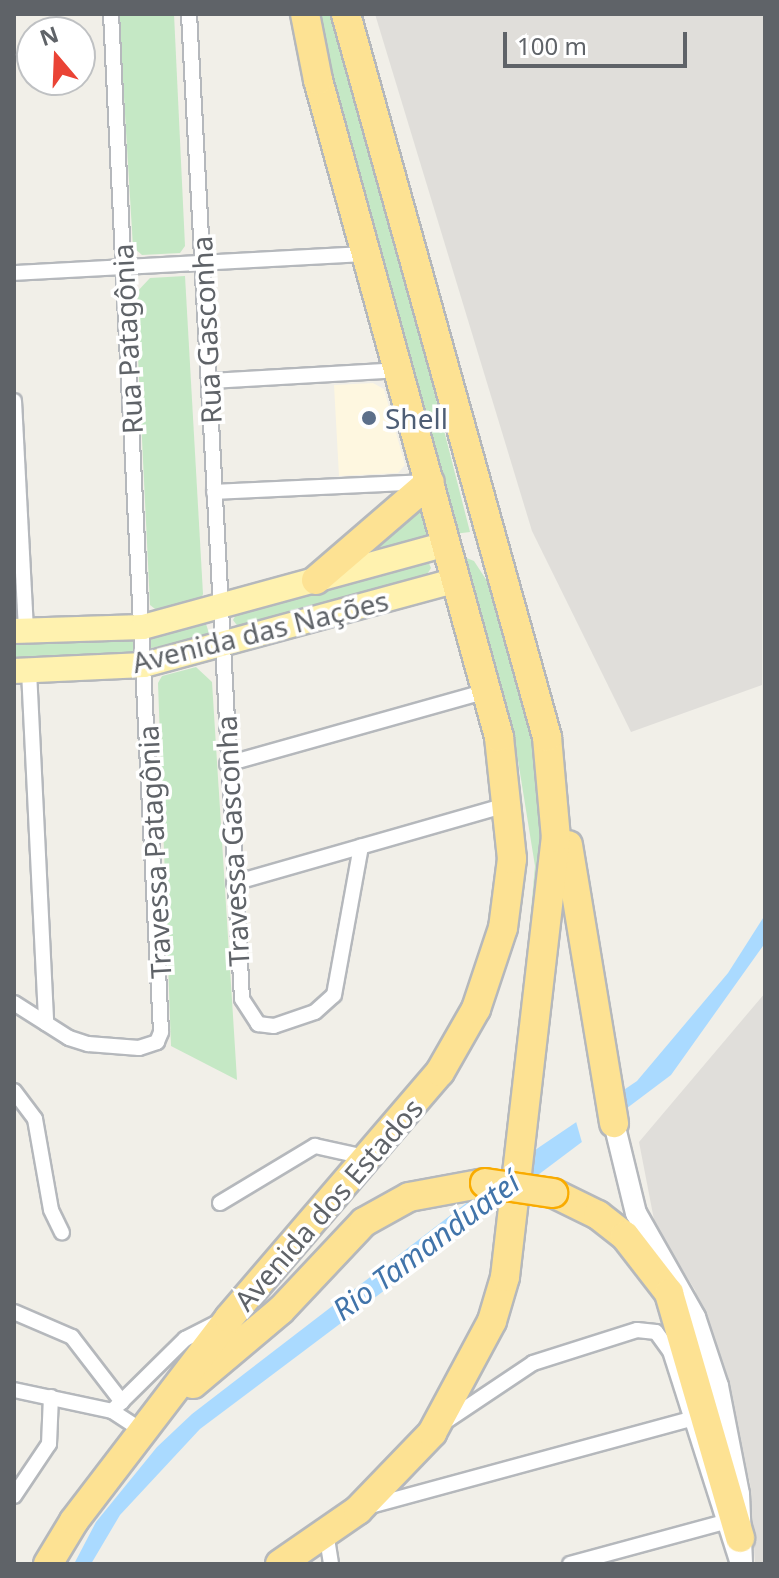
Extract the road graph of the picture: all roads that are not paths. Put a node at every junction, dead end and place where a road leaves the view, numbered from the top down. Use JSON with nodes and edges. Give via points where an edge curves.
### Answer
{"nodes":[{"id":1,"x":111,"y":14,"type":"edge"},
{"id":2,"x":189,"y":14,"type":"edge"},
{"id":3,"x":294,"y":14,"type":"edge"},
{"id":4,"x":305,"y":14,"type":"edge"},
{"id":5,"x":346,"y":14,"type":"edge"},
{"id":6,"x":318,"y":80,"type":"junction"},
{"id":7,"x":366,"y":254,"type":"junction"},
{"id":8,"x":202,"y":263,"type":"junction"},
{"id":9,"x":124,"y":268,"type":"junction"},
{"id":10,"x":14,"y":273,"type":"edge"},
{"id":11,"x":399,"y":370,"type":"junction"},
{"id":12,"x":209,"y":381,"type":"junction"},
{"id":13,"x":14,"y":401,"type":"edge"},
{"id":14,"x":430,"y":482,"type":"junction"},
{"id":15,"x":214,"y":492,"type":"junction"},
{"id":16,"x":447,"y":544,"type":"junction"},
{"id":17,"x":501,"y":573,"type":"junction"},
{"id":18,"x":316,"y":580,"type":"junction"},
{"id":19,"x":457,"y":580,"type":"junction"},
{"id":20,"x":220,"y":606,"type":"junction"},
{"id":21,"x":143,"y":627,"type":"junction"},
{"id":22,"x":20,"y":631,"type":"edge"},
{"id":23,"x":220,"y":646,"type":"junction"},
{"id":24,"x":144,"y":665,"type":"junction"},
{"id":25,"x":21,"y":671,"type":"edge"},
{"id":26,"x":487,"y":691,"type":"junction"},
{"id":27,"x":227,"y":764,"type":"junction"},
{"id":28,"x":555,"y":790,"type":"junction"},
{"id":29,"x":509,"y":804,"type":"junction"},
{"id":30,"x":361,"y":846,"type":"junction"},
{"id":31,"x":234,"y":883,"type":"junction"},
{"id":32,"x":14,"y":1003,"type":"edge"},
{"id":33,"x":46,"y":1024,"type":"junction"},
{"id":34,"x":14,"y":1091,"type":"edge"},
{"id":35,"x":614,"y":1123,"type":"joint"},
{"id":36,"x":370,"y":1158,"type":"junction"},
{"id":37,"x":220,"y":1203,"type":"dead end"},
{"id":38,"x":62,"y":1233,"type":"dead end"},
{"id":39,"x":14,"y":1312,"type":"edge"},
{"id":40,"x":229,"y":1318,"type":"junction"},
{"id":41,"x":14,"y":1390,"type":"edge"},
{"id":42,"x":51,"y":1397,"type":"junction"},
{"id":43,"x":117,"y":1407,"type":"junction"},
{"id":44,"x":698,"y":1412,"type":"junction"},
{"id":45,"x":148,"y":1423,"type":"junction"},
{"id":46,"x":432,"y":1433,"type":"junction"},
{"id":47,"x":14,"y":1496,"type":"edge"},
{"id":48,"x":358,"y":1510,"type":"junction"},
{"id":49,"x":326,"y":1532,"type":"junction"},
{"id":50,"x":735,"y":1547,"type":"edge"},
{"id":51,"x":48,"y":1564,"type":"edge"},
{"id":52,"x":280,"y":1564,"type":"edge"},
{"id":53,"x":331,"y":1564,"type":"edge"},
{"id":54,"x":570,"y":1564,"type":"edge"}],
"edges":[{"from":1,"to":9,"type":"street","name":"Rua Patagônia"},
{"from":2,"to":8,"type":"street","name":"Rua Gasconha"},
{"from":3,"to":6,"type":"main road"},
{"from":4,"to":6,"type":"highway","name":"Avenida dos Estados"},
{"from":5,"to":17,"type":"highway"},
{"from":6,"to":7,"type":"highway","name":"Avenida dos Estados"},
{"from":7,"to":8,"type":"street"},
{"from":7,"to":11,"type":"highway","name":"Avenida dos Estados"},
{"from":8,"to":9,"type":"street"},
{"from":8,"to":12,"type":"street","name":"Rua Gasconha"},
{"from":9,"to":10,"type":"street"},
{"from":9,"to":21,"type":"street","name":"Rua Patagônia"},
{"from":11,"to":12,"type":"street"},
{"from":11,"to":14,"type":"highway","name":"Avenida dos Estados"},
{"from":12,"to":15,"type":"street","name":"Rua Gasconha"},
{"from":13,"to":22,"type":"street"},
{"from":14,"to":15,"type":"street"},
{"from":14,"to":16,"type":"highway","name":"Avenida dos Estados"},
{"from":14,"to":18,"type":"highway"},
{"from":15,"to":20,"type":"street","name":"Rua Gasconha"},
{"from":16,"to":17,"type":"highway","via":[[471,548]]},
{"from":16,"to":18,"type":"main road","name":"Avenida das Nações"},
{"from":16,"to":19,"type":"highway","name":"Avenida dos Estados"},
{"from":17,"to":28,"type":"highway","via":[[547,737]]},
{"from":18,"to":20,"type":"main road","name":"Avenida das Nações"},
{"from":19,"to":23,"type":"main road","name":"Avenida das Nações"},
{"from":19,"to":26,"type":"highway","name":"Avenida dos Estados"},
{"from":20,"to":21,"type":"main road","name":"Avenida das Nações"},
{"from":20,"to":23,"type":"street","name":"Rua Gasconha"},
{"from":21,"to":22,"type":"main road","name":"Avenida das Nações"},
{"from":21,"to":24,"type":"street","name":"Rua Patagônia"},
{"from":23,"to":24,"type":"main road","name":"Avenida das Nações"},
{"from":23,"to":27,"type":"street","name":"Travessa Gasconha"},
{"from":24,"to":25,"type":"main road","name":"Avenida das Nações"},
{"from":24,"to":33,"type":"street","name":"Travessa Patagônia","via":[[163,1018],[159,1039],[139,1048],[110,1047],[69,1038]]},
{"from":25,"to":33,"type":"street"},
{"from":26,"to":27,"type":"street"},
{"from":26,"to":29,"type":"highway","name":"Avenida dos Estados"},
{"from":27,"to":31,"type":"street","name":"Travessa Gasconha"},
{"from":28,"to":35,"type":"highway"},
{"from":28,"to":46,"type":"highway","via":[[554,884],[505,1277],[492,1321]]},
{"from":29,"to":30,"type":"street"},
{"from":29,"to":36,"type":"highway","name":"Avenida dos Estados","via":[[508,898],[487,984],[440,1072]]},
{"from":30,"to":31,"type":"street"},
{"from":30,"to":31,"type":"street","name":"Travessa Gasconha","via":[[334,995],[315,1012],[264,1027],[243,1006]]},
{"from":32,"to":33,"type":"street"},
{"from":34,"to":38,"type":"street","via":[[35,1119],[51,1210]]},
{"from":35,"to":50,"type":"main road","via":[[636,1213],[695,1317],[718,1386],[739,1494]]},
{"from":36,"to":37,"type":"street","via":[[315,1146]]},
{"from":36,"to":40,"type":"highway","name":"Avenida dos Estados"},
{"from":39,"to":43,"type":"street","via":[[72,1337]]},
{"from":40,"to":43,"type":"street","via":[[185,1339]]},
{"from":40,"to":45,"type":"highway","name":"Avenida dos Estados"},
{"from":41,"to":42,"type":"street"},
{"from":42,"to":43,"type":"street"},
{"from":42,"to":47,"type":"street","via":[[49,1444]]},
{"from":43,"to":45,"type":"street"},
{"from":44,"to":45,"type":"highway","bridge":true,"via":[[683,1329],[657,1272],[625,1236],[578,1203],[526,1186],[459,1185],[386,1208],[344,1238],[281,1310]]},
{"from":44,"to":46,"type":"street","via":[[656,1332],[637,1330],[533,1363],[494,1384]]},
{"from":44,"to":48,"type":"street"},
{"from":44,"to":50,"type":"highway"},
{"from":45,"to":51,"type":"highway","name":"Avenida dos Estados"},
{"from":46,"to":48,"type":"highway"},
{"from":48,"to":49,"type":"highway"},
{"from":49,"to":52,"type":"highway"},
{"from":49,"to":53,"type":"street"},
{"from":50,"to":54,"type":"street"}]}
